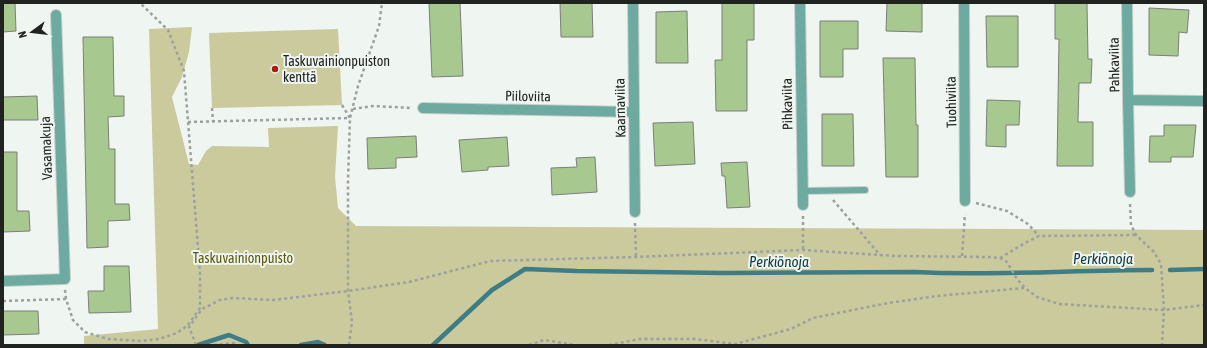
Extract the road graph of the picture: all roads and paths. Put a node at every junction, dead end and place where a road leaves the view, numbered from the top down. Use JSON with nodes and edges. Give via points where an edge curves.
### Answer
{"nodes":[{"id":1,"x":140,"y":3,"type":"edge"},
{"id":2,"x":382,"y":3,"type":"edge"},
{"id":3,"x":633,"y":3,"type":"edge"},
{"id":4,"x":800,"y":3,"type":"edge"},
{"id":5,"x":964,"y":3,"type":"edge"},
{"id":6,"x":1127,"y":3,"type":"edge"},
{"id":7,"x":56,"y":15,"type":"dead end"},
{"id":8,"x":1128,"y":100,"type":"junction"},
{"id":9,"x":1204,"y":101,"type":"edge"},
{"id":10,"x":342,"y":105,"type":"dead end"},
{"id":11,"x":212,"y":108,"type":"dead end"},
{"id":12,"x":423,"y":108,"type":"joint"},
{"id":13,"x":353,"y":109,"type":"junction"},
{"id":14,"x":634,"y":112,"type":"junction"},
{"id":15,"x":350,"y":118,"type":"junction"},
{"id":16,"x":213,"y":121,"type":"junction"},
{"id":17,"x":188,"y":122,"type":"junction"},
{"id":18,"x":825,"y":190,"type":"junction"},
{"id":19,"x":865,"y":190,"type":"dead end"},
{"id":20,"x":802,"y":191,"type":"junction"},
{"id":21,"x":1130,"y":192,"type":"joint"},
{"id":22,"x":966,"y":201,"type":"junction"},
{"id":23,"x":803,"y":205,"type":"joint"},
{"id":24,"x":635,"y":212,"type":"joint"},
{"id":25,"x":1136,"y":235,"type":"junction"},
{"id":26,"x":1039,"y":236,"type":"junction"},
{"id":27,"x":803,"y":250,"type":"junction"},
{"id":28,"x":880,"y":255,"type":"junction"},
{"id":29,"x":962,"y":256,"type":"junction"},
{"id":30,"x":636,"y":257,"type":"junction"},
{"id":31,"x":1000,"y":258,"type":"junction"},
{"id":32,"x":65,"y":279,"type":"junction"},
{"id":33,"x":3,"y":281,"type":"edge"},
{"id":34,"x":1024,"y":288,"type":"junction"},
{"id":35,"x":348,"y":291,"type":"junction"},
{"id":36,"x":66,"y":299,"type":"junction"},
{"id":37,"x":3,"y":301,"type":"edge"},
{"id":38,"x":1204,"y":305,"type":"edge"},
{"id":39,"x":201,"y":308,"type":"junction"},
{"id":40,"x":1164,"y":310,"type":"junction"},
{"id":41,"x":188,"y":326,"type":"junction"},
{"id":42,"x":196,"y":345,"type":"edge"},
{"id":43,"x":214,"y":345,"type":"edge"},
{"id":44,"x":237,"y":345,"type":"edge"},
{"id":45,"x":349,"y":345,"type":"edge"},
{"id":46,"x":529,"y":345,"type":"edge"},
{"id":47,"x":574,"y":345,"type":"edge"},
{"id":48,"x":610,"y":345,"type":"edge"},
{"id":49,"x":736,"y":345,"type":"edge"},
{"id":50,"x":1162,"y":345,"type":"edge"}],
"edges":[{"from":1,"to":17,"type":"path","via":[[168,30],[184,71]]},
{"from":2,"to":13,"type":"path","via":[[379,26],[358,86]]},
{"from":3,"to":14,"type":"street","name":"Kaarnaviita"},
{"from":4,"to":20,"type":"street","name":"Pihkaviita"},
{"from":5,"to":22,"type":"street","name":"Tuohiviita"},
{"from":6,"to":8,"type":"street","name":"Pahkaviita"},
{"from":7,"to":32,"type":"street","name":"Vasamakuja"},
{"from":8,"to":9,"type":"street","name":"Pahkaviita"},
{"from":8,"to":21,"type":"street"},
{"from":10,"to":15,"type":"path"},
{"from":11,"to":16,"type":"path"},
{"from":12,"to":13,"type":"path","via":[[374,106]]},
{"from":12,"to":14,"type":"street","name":"Piiloviita"},
{"from":13,"to":15,"type":"path"},
{"from":14,"to":24,"type":"street","name":"Kaarnaviita"},
{"from":15,"to":16,"type":"path"},
{"from":15,"to":35,"type":"path"},
{"from":16,"to":17,"type":"path"},
{"from":17,"to":39,"type":"path"},
{"from":18,"to":19,"type":"lane"},
{"from":18,"to":20,"type":"lane"},
{"from":18,"to":28,"type":"path"},
{"from":20,"to":23,"type":"street","name":"Pihkaviita"},
{"from":21,"to":25,"type":"path","via":[[1131,225]]},
{"from":22,"to":26,"type":"path","via":[[1006,211],[1028,224]]},
{"from":22,"to":29,"type":"path"},
{"from":23,"to":27,"type":"path"},
{"from":24,"to":30,"type":"path"},
{"from":25,"to":26,"type":"path"},
{"from":25,"to":40,"type":"path","via":[[1154,252],[1160,264]]},
{"from":26,"to":31,"type":"path"},
{"from":27,"to":28,"type":"path"},
{"from":27,"to":30,"type":"path"},
{"from":28,"to":29,"type":"path"},
{"from":29,"to":31,"type":"path"},
{"from":30,"to":35,"type":"path","via":[[490,261],[409,282]]},
{"from":31,"to":34,"type":"path","via":[[1007,262]]},
{"from":32,"to":33,"type":"street"},
{"from":32,"to":36,"type":"path"},
{"from":34,"to":40,"type":"path","via":[[1037,297],[1059,304]]},
{"from":34,"to":49,"type":"path","via":[[888,303],[813,318],[791,329]]},
{"from":35,"to":39,"type":"path","via":[[273,300],[234,298],[220,300]]},
{"from":35,"to":45,"type":"path","via":[[352,322]]},
{"from":36,"to":37,"type":"path"},
{"from":36,"to":41,"type":"path","via":[[73,320],[85,332],[108,339],[159,339]]},
{"from":38,"to":40,"type":"path"},
{"from":39,"to":41,"type":"path"},
{"from":40,"to":50,"type":"path"},
{"from":41,"to":42,"type":"path"},
{"from":43,"to":44,"type":"path"},
{"from":46,"to":47,"type":"path","via":[[544,340]]},
{"from":48,"to":49,"type":"path","via":[[640,339],[695,339]]}]}
